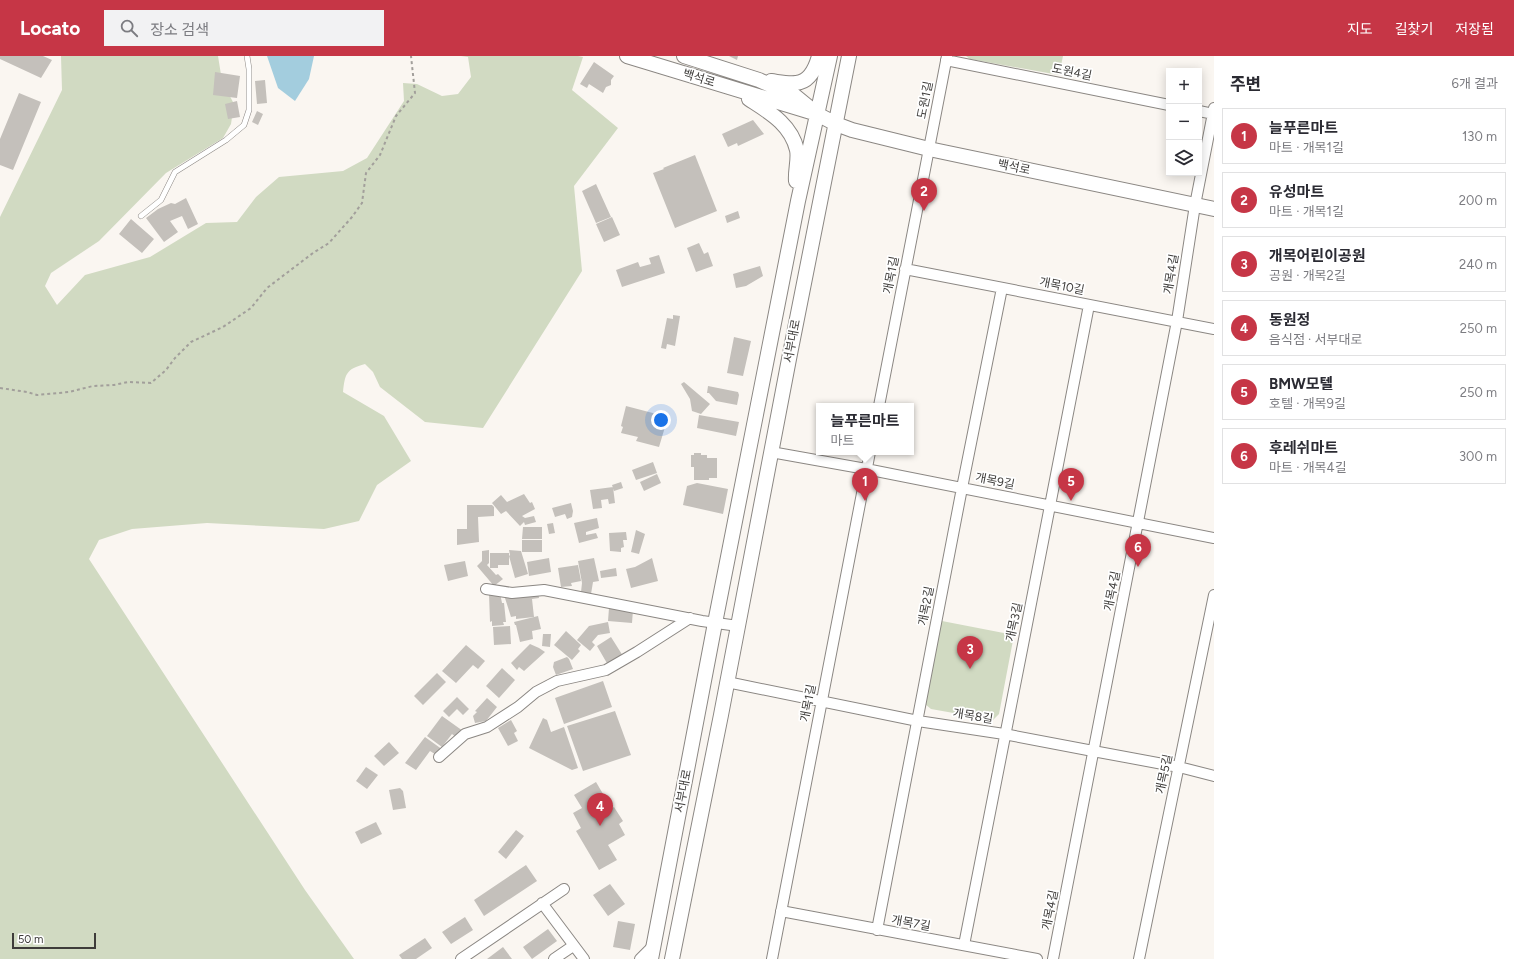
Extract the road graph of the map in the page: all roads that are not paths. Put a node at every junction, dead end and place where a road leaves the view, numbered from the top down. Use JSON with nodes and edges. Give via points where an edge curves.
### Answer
{"nodes":[{"id":1,"x":247,"y":56,"type":"edge"},
{"id":2,"x":627,"y":56,"type":"edge"},
{"id":3,"x":684,"y":56,"type":"edge"},
{"id":4,"x":819,"y":56,"type":"edge"},
{"id":5,"x":830,"y":56,"type":"edge"},
{"id":6,"x":849,"y":56,"type":"edge"},
{"id":7,"x":947,"y":58,"type":"edge"},
{"id":8,"x":759,"y":80,"type":"junction"},
{"id":9,"x":735,"y":89,"type":"junction"},
{"id":10,"x":1166,"y":104,"type":"edge"},
{"id":11,"x":1202,"y":111,"type":"edge"},
{"id":12,"x":1214,"y":112,"type":"edge"},
{"id":13,"x":817,"y":114,"type":"junction"},
{"id":14,"x":836,"y":124,"type":"junction"},
{"id":15,"x":929,"y":149,"type":"junction"},
{"id":16,"x":798,"y":201,"type":"junction"},
{"id":17,"x":1195,"y":205,"type":"junction"},
{"id":18,"x":1214,"y":209,"type":"edge"},
{"id":19,"x":141,"y":216,"type":"dead end"},
{"id":20,"x":905,"y":269,"type":"junction"},
{"id":21,"x":1002,"y":288,"type":"junction"},
{"id":22,"x":1089,"y":304,"type":"junction"},
{"id":23,"x":1177,"y":321,"type":"junction"},
{"id":24,"x":1214,"y":329,"type":"edge"},
{"id":25,"x":880,"y":403,"type":"edge"},
{"id":26,"x":771,"y":452,"type":"junction"},
{"id":27,"x":869,"y":455,"type":"edge"},
{"id":28,"x":866,"y":469,"type":"junction"},
{"id":29,"x":962,"y":488,"type":"junction"},
{"id":30,"x":1051,"y":505,"type":"junction"},
{"id":31,"x":1139,"y":522,"type":"junction"},
{"id":32,"x":1214,"y":538,"type":"edge"},
{"id":33,"x":486,"y":589,"type":"dead end"},
{"id":34,"x":1214,"y":594,"type":"edge"},
{"id":35,"x":690,"y":618,"type":"junction"},
{"id":36,"x":715,"y":623,"type":"junction"},
{"id":37,"x":738,"y":626,"type":"junction"},
{"id":38,"x":727,"y":682,"type":"junction"},
{"id":39,"x":821,"y":702,"type":"junction"},
{"id":40,"x":918,"y":721,"type":"junction"},
{"id":41,"x":1004,"y":734,"type":"junction"},
{"id":42,"x":1093,"y":750,"type":"junction"},
{"id":43,"x":439,"y":757,"type":"dead end"},
{"id":44,"x":1179,"y":767,"type":"junction"},
{"id":45,"x":1214,"y":776,"type":"edge"},
{"id":46,"x":564,"y":889,"type":"dead end"},
{"id":47,"x":542,"y":903,"type":"junction"},
{"id":48,"x":781,"y":911,"type":"junction"},
{"id":49,"x":877,"y":930,"type":"junction"},
{"id":50,"x":654,"y":945,"type":"junction"},
{"id":51,"x":964,"y":945,"type":"junction"},
{"id":52,"x":573,"y":946,"type":"junction"},
{"id":53,"x":461,"y":959,"type":"edge"},
{"id":54,"x":554,"y":959,"type":"edge"},
{"id":55,"x":584,"y":959,"type":"edge"},
{"id":56,"x":640,"y":959,"type":"edge"},
{"id":57,"x":652,"y":959,"type":"edge"},
{"id":58,"x":672,"y":959,"type":"edge"},
{"id":59,"x":772,"y":959,"type":"edge"},
{"id":60,"x":1037,"y":959,"type":"edge"},
{"id":61,"x":1053,"y":959,"type":"edge"},
{"id":62,"x":1139,"y":959,"type":"edge"}],
"edges":[{"from":1,"to":19,"type":"lane","via":[[249,110],[244,125],[226,140],[175,172],[161,200]]},
{"from":2,"to":9,"type":"main road","name":"백석로"},
{"from":3,"to":8,"type":"main road","name":"백석로"},
{"from":4,"to":8,"type":"main road","via":[[813,73],[797,84]]},
{"from":5,"to":13,"type":"main road","name":"서부대로"},
{"from":6,"to":14,"type":"main road","name":"서부대로"},
{"from":7,"to":10,"type":"street","name":"도원4길"},
{"from":7,"to":15,"type":"street","name":"도원1길"},
{"from":8,"to":13,"type":"main road","name":"백석로","via":[[794,96]]},
{"from":9,"to":13,"type":"main road","name":"백석로"},
{"from":9,"to":16,"type":"main road","via":[[776,116],[790,133],[797,150]]},
{"from":11,"to":12,"type":"street"},
{"from":12,"to":17,"type":"street","name":"개목4길"},
{"from":13,"to":14,"type":"main road","name":"백석로"},
{"from":13,"to":16,"type":"main road","name":"서부대로"},
{"from":14,"to":15,"type":"main road","name":"백석로"},
{"from":14,"to":26,"type":"main road","name":"서부대로"},
{"from":15,"to":17,"type":"main road","name":"백석로"},
{"from":15,"to":20,"type":"street","name":"개목1길"},
{"from":16,"to":36,"type":"main road","name":"서부대로"},
{"from":17,"to":18,"type":"main road","name":"백석로"},
{"from":17,"to":23,"type":"street","name":"개목4길"},
{"from":20,"to":21,"type":"street","name":"개목10길"},
{"from":20,"to":25,"type":"street","name":"개목1길"},
{"from":21,"to":22,"type":"street","name":"개목10길"},
{"from":21,"to":29,"type":"street","name":"개목2길"},
{"from":22,"to":23,"type":"street","name":"개목10길"},
{"from":22,"to":30,"type":"street","name":"개목3길"},
{"from":23,"to":24,"type":"street","name":"개목10길"},
{"from":23,"to":31,"type":"street","name":"개목4길"},
{"from":26,"to":28,"type":"street","name":"개목9길"},
{"from":26,"to":37,"type":"main road","name":"서부대로"},
{"from":27,"to":28,"type":"street","name":"개목1길"},
{"from":28,"to":29,"type":"street","name":"개목9길"},
{"from":28,"to":39,"type":"street","name":"개목1길"},
{"from":29,"to":30,"type":"street","name":"개목9길"},
{"from":29,"to":40,"type":"street","name":"개목2길"},
{"from":30,"to":31,"type":"street","name":"개목9길"},
{"from":30,"to":41,"type":"street","name":"개목3길"},
{"from":31,"to":32,"type":"street","name":"개목9길"},
{"from":31,"to":42,"type":"street","name":"개목4길"},
{"from":33,"to":35,"type":"street","via":[[512,593],[544,590]]},
{"from":34,"to":44,"type":"street","name":"개목5길"},
{"from":35,"to":36,"type":"street"},
{"from":35,"to":43,"type":"street","via":[[606,670],[557,681],[536,692],[486,727],[465,734]]},
{"from":36,"to":37,"type":"street"},
{"from":36,"to":50,"type":"main road","name":"서부대로"},
{"from":37,"to":38,"type":"main road","name":"서부대로"},
{"from":38,"to":39,"type":"street","name":"개목8길"},
{"from":38,"to":58,"type":"main road","name":"서부대로"},
{"from":39,"to":40,"type":"street","name":"개목8길"},
{"from":39,"to":48,"type":"street","name":"개목1길"},
{"from":40,"to":41,"type":"street","name":"개목8길"},
{"from":40,"to":49,"type":"street","name":"개목2길"},
{"from":41,"to":42,"type":"street","name":"개목8길"},
{"from":41,"to":51,"type":"street","name":"개목3길"},
{"from":42,"to":44,"type":"street","name":"개목8길"},
{"from":42,"to":61,"type":"street","name":"개목4길"},
{"from":44,"to":45,"type":"street","name":"개목8길"},
{"from":44,"to":62,"type":"street","name":"개목5길"},
{"from":46,"to":47,"type":"street"},
{"from":47,"to":52,"type":"street"},
{"from":47,"to":53,"type":"street"},
{"from":48,"to":49,"type":"street","name":"개목7길"},
{"from":48,"to":59,"type":"street","name":"개목1길"},
{"from":49,"to":51,"type":"street","name":"개목7길"},
{"from":50,"to":56,"type":"street"},
{"from":50,"to":57,"type":"main road","name":"서부대로"},
{"from":51,"to":60,"type":"street","name":"개목7길"},
{"from":52,"to":54,"type":"street"},
{"from":52,"to":55,"type":"street"}]}
